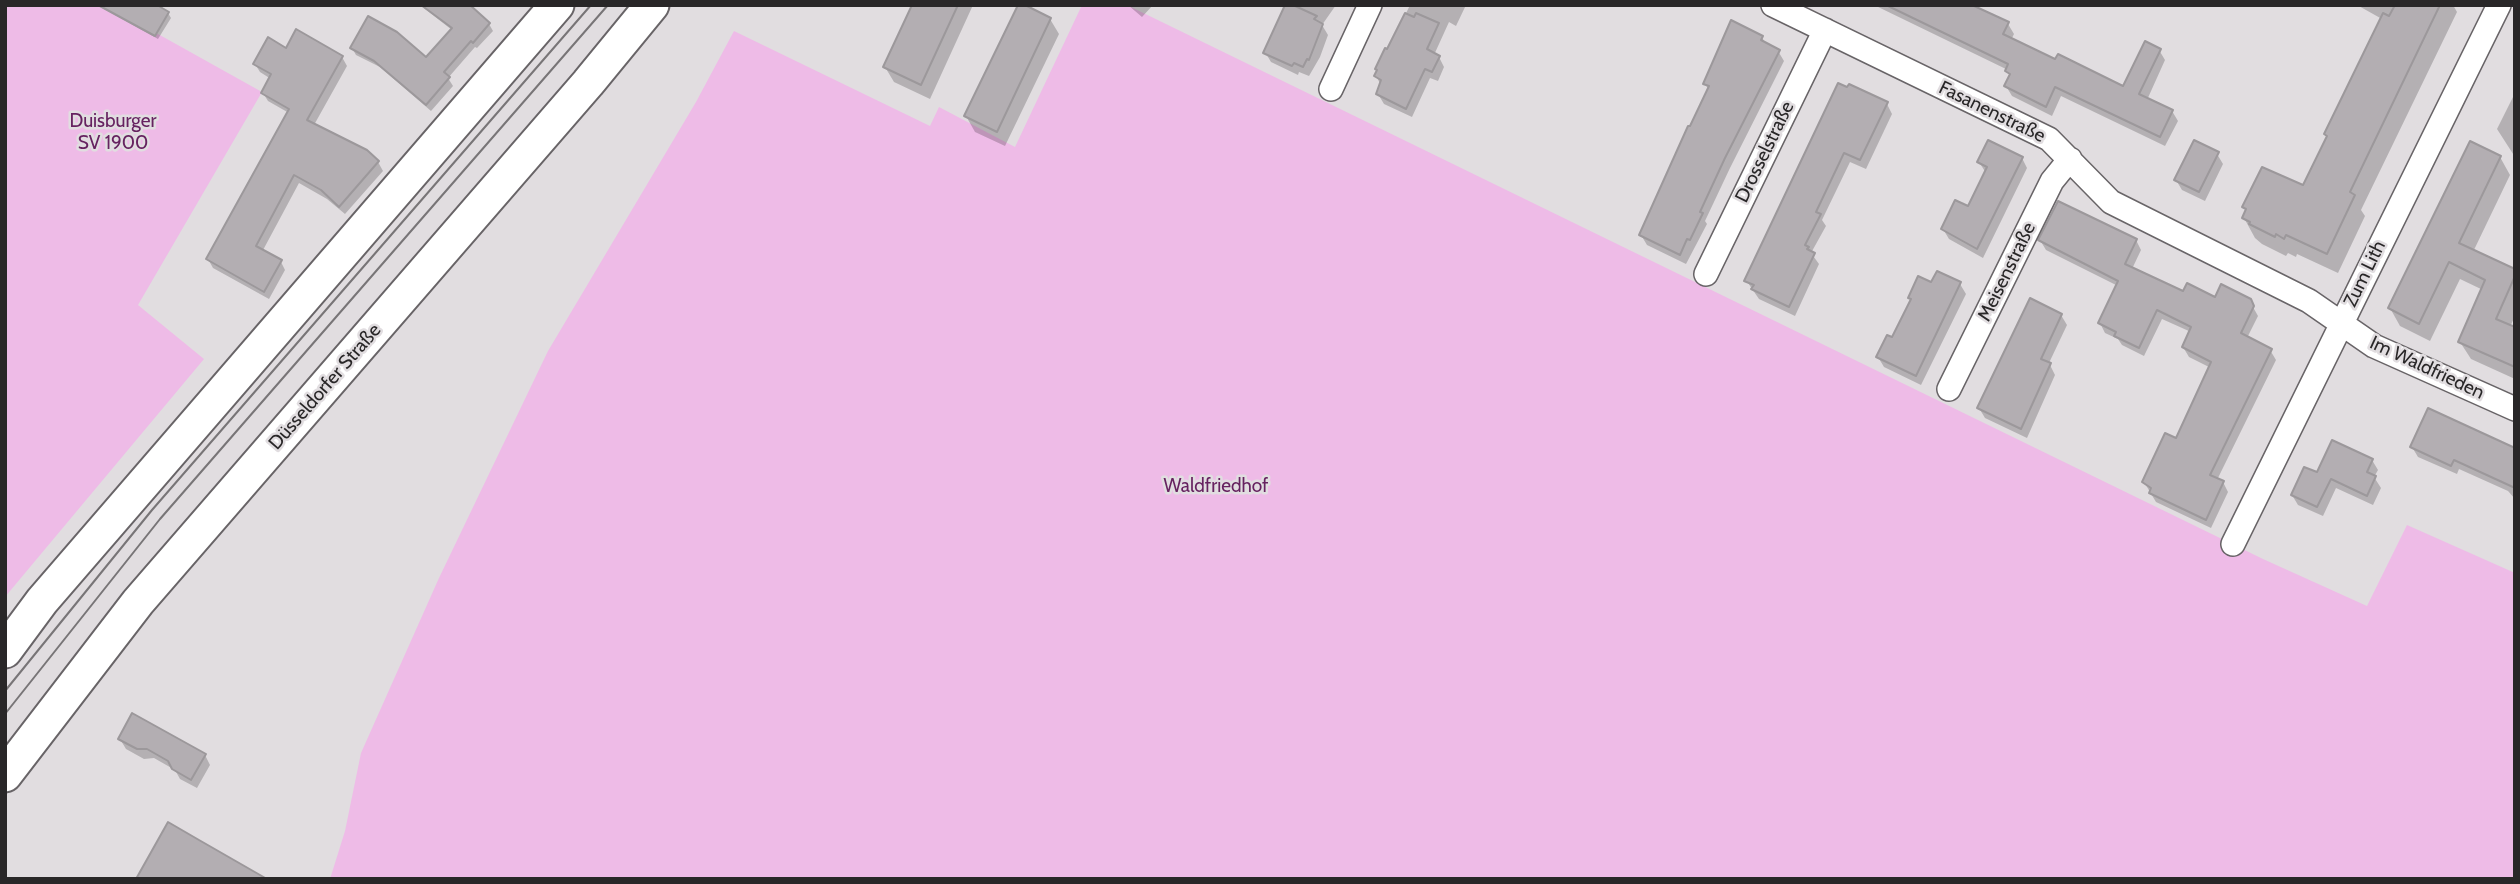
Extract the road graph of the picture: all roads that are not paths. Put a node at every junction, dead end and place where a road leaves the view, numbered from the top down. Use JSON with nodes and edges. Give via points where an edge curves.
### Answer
{"nodes":[{"id":1,"x":652,"y":5,"type":"edge"},
{"id":2,"x":1370,"y":5,"type":"edge"},
{"id":3,"x":1773,"y":5,"type":"edge"},
{"id":4,"x":2499,"y":5,"type":"edge"},
{"id":5,"x":544,"y":10,"type":"edge"},
{"id":6,"x":1825,"y":30,"type":"junction"},
{"id":7,"x":1331,"y":89,"type":"dead end"},
{"id":8,"x":2070,"y":159,"type":"junction"},
{"id":9,"x":1706,"y":274,"type":"dead end"},
{"id":10,"x":2341,"y":324,"type":"junction"},
{"id":11,"x":1949,"y":389,"type":"dead end"},
{"id":12,"x":2515,"y":409,"type":"edge"},
{"id":13,"x":2233,"y":544,"type":"dead end"},
{"id":14,"x":5,"y":650,"type":"edge"},
{"id":15,"x":5,"y":775,"type":"edge"}],
"edges":[{"from":1,"to":15,"type":"main road","name":"Düsseldorfer Straße","via":[[138,602]]},
{"from":2,"to":7,"type":"street"},
{"from":3,"to":6,"type":"street","name":"Fasanenstraße"},
{"from":4,"to":10,"type":"street","name":"Zum Lith"},
{"from":5,"to":14,"type":"main road","via":[[440,143],[42,601]]},
{"from":6,"to":8,"type":"street","name":"Fasanenstraße","via":[[2049,139]]},
{"from":6,"to":9,"type":"street","name":"Drosselstraße"},
{"from":8,"to":10,"type":"street","name":"Fasanenstraße","via":[[2111,202],[2309,301]]},
{"from":8,"to":11,"type":"street","name":"Meisenstraße","via":[[2052,181]]},
{"from":10,"to":12,"type":"street","name":"Im Waldfrieden","via":[[2374,346]]},
{"from":10,"to":13,"type":"street","name":"Zum Lith"}]}
